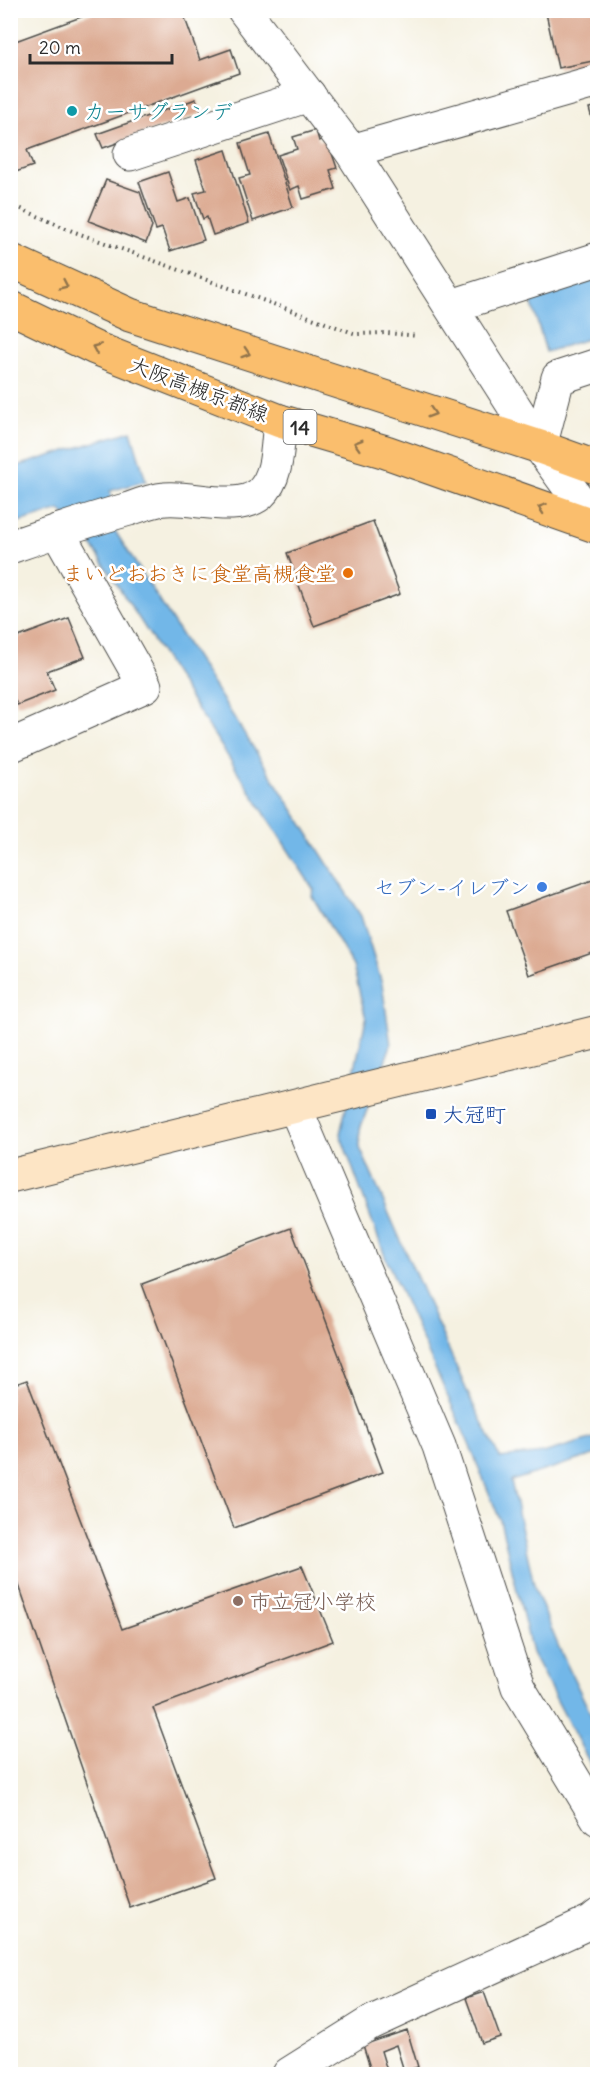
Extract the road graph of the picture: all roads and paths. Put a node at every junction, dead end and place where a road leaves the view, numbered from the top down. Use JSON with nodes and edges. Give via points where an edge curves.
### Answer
{"nodes":[{"id":1,"x":244,"y":10,"type":"edge"},
{"id":2,"x":597,"y":81,"type":"edge"},
{"id":3,"x":309,"y":95,"type":"junction"},
{"id":4,"x":351,"y":151,"type":"junction"},
{"id":5,"x":130,"y":154,"type":"dead end"},
{"id":6,"x":10,"y":204,"type":"edge"},
{"id":7,"x":597,"y":259,"type":"edge"},
{"id":8,"x":10,"y":260,"type":"edge"},
{"id":9,"x":452,"y":306,"type":"junction"},
{"id":10,"x":10,"y":307,"type":"edge"},
{"id":11,"x":414,"y":335,"type":"dead end"},
{"id":12,"x":597,"y":365,"type":"edge"},
{"id":13,"x":280,"y":421,"type":"junction"},
{"id":14,"x":540,"y":447,"type":"junction"},
{"id":15,"x":597,"y":468,"type":"edge"},
{"id":16,"x":597,"y":527,"type":"edge"},
{"id":17,"x":62,"y":529,"type":"junction"},
{"id":18,"x":10,"y":547,"type":"edge"},
{"id":19,"x":10,"y":746,"type":"edge"},
{"id":20,"x":597,"y":1032,"type":"edge"},
{"id":21,"x":295,"y":1107,"type":"junction"},
{"id":22,"x":10,"y":1176,"type":"edge"},
{"id":23,"x":597,"y":1819,"type":"edge"},
{"id":24,"x":597,"y":1916,"type":"edge"},
{"id":25,"x":289,"y":2074,"type":"edge"}],
"edges":[{"from":1,"to":3,"type":"street"},
{"from":2,"to":4,"type":"street"},
{"from":3,"to":4,"type":"street"},
{"from":3,"to":5,"type":"street"},
{"from":4,"to":9,"type":"street"},
{"from":6,"to":11,"type":"path","via":[[72,231],[356,334]]},
{"from":7,"to":9,"type":"street"},
{"from":8,"to":14,"type":"main road","one_way":true,"via":[[130,315]]},
{"from":9,"to":14,"type":"street"},
{"from":13,"to":10,"type":"main road","name":"大阪高槻京都線","number":"14","one_way":true,"via":[[95,348]]},
{"from":12,"to":14,"type":"street","via":[[558,378]]},
{"from":16,"to":13,"type":"main road","name":"大阪高槻京都線","number":"14","one_way":true,"via":[[386,452]]},
{"from":13,"to":17,"type":"street","via":[[271,478],[251,500],[232,503],[164,499]]},
{"from":14,"to":15,"type":"main road"},
{"from":14,"to":16,"type":"street"},
{"from":17,"to":18,"type":"street"},
{"from":17,"to":19,"type":"street","via":[[146,686]]},
{"from":20,"to":21,"type":"street"},
{"from":21,"to":22,"type":"street"},
{"from":21,"to":23,"type":"street","via":[[439,1446],[518,1687]]},
{"from":24,"to":25,"type":"street","via":[[370,2023]]}]}
